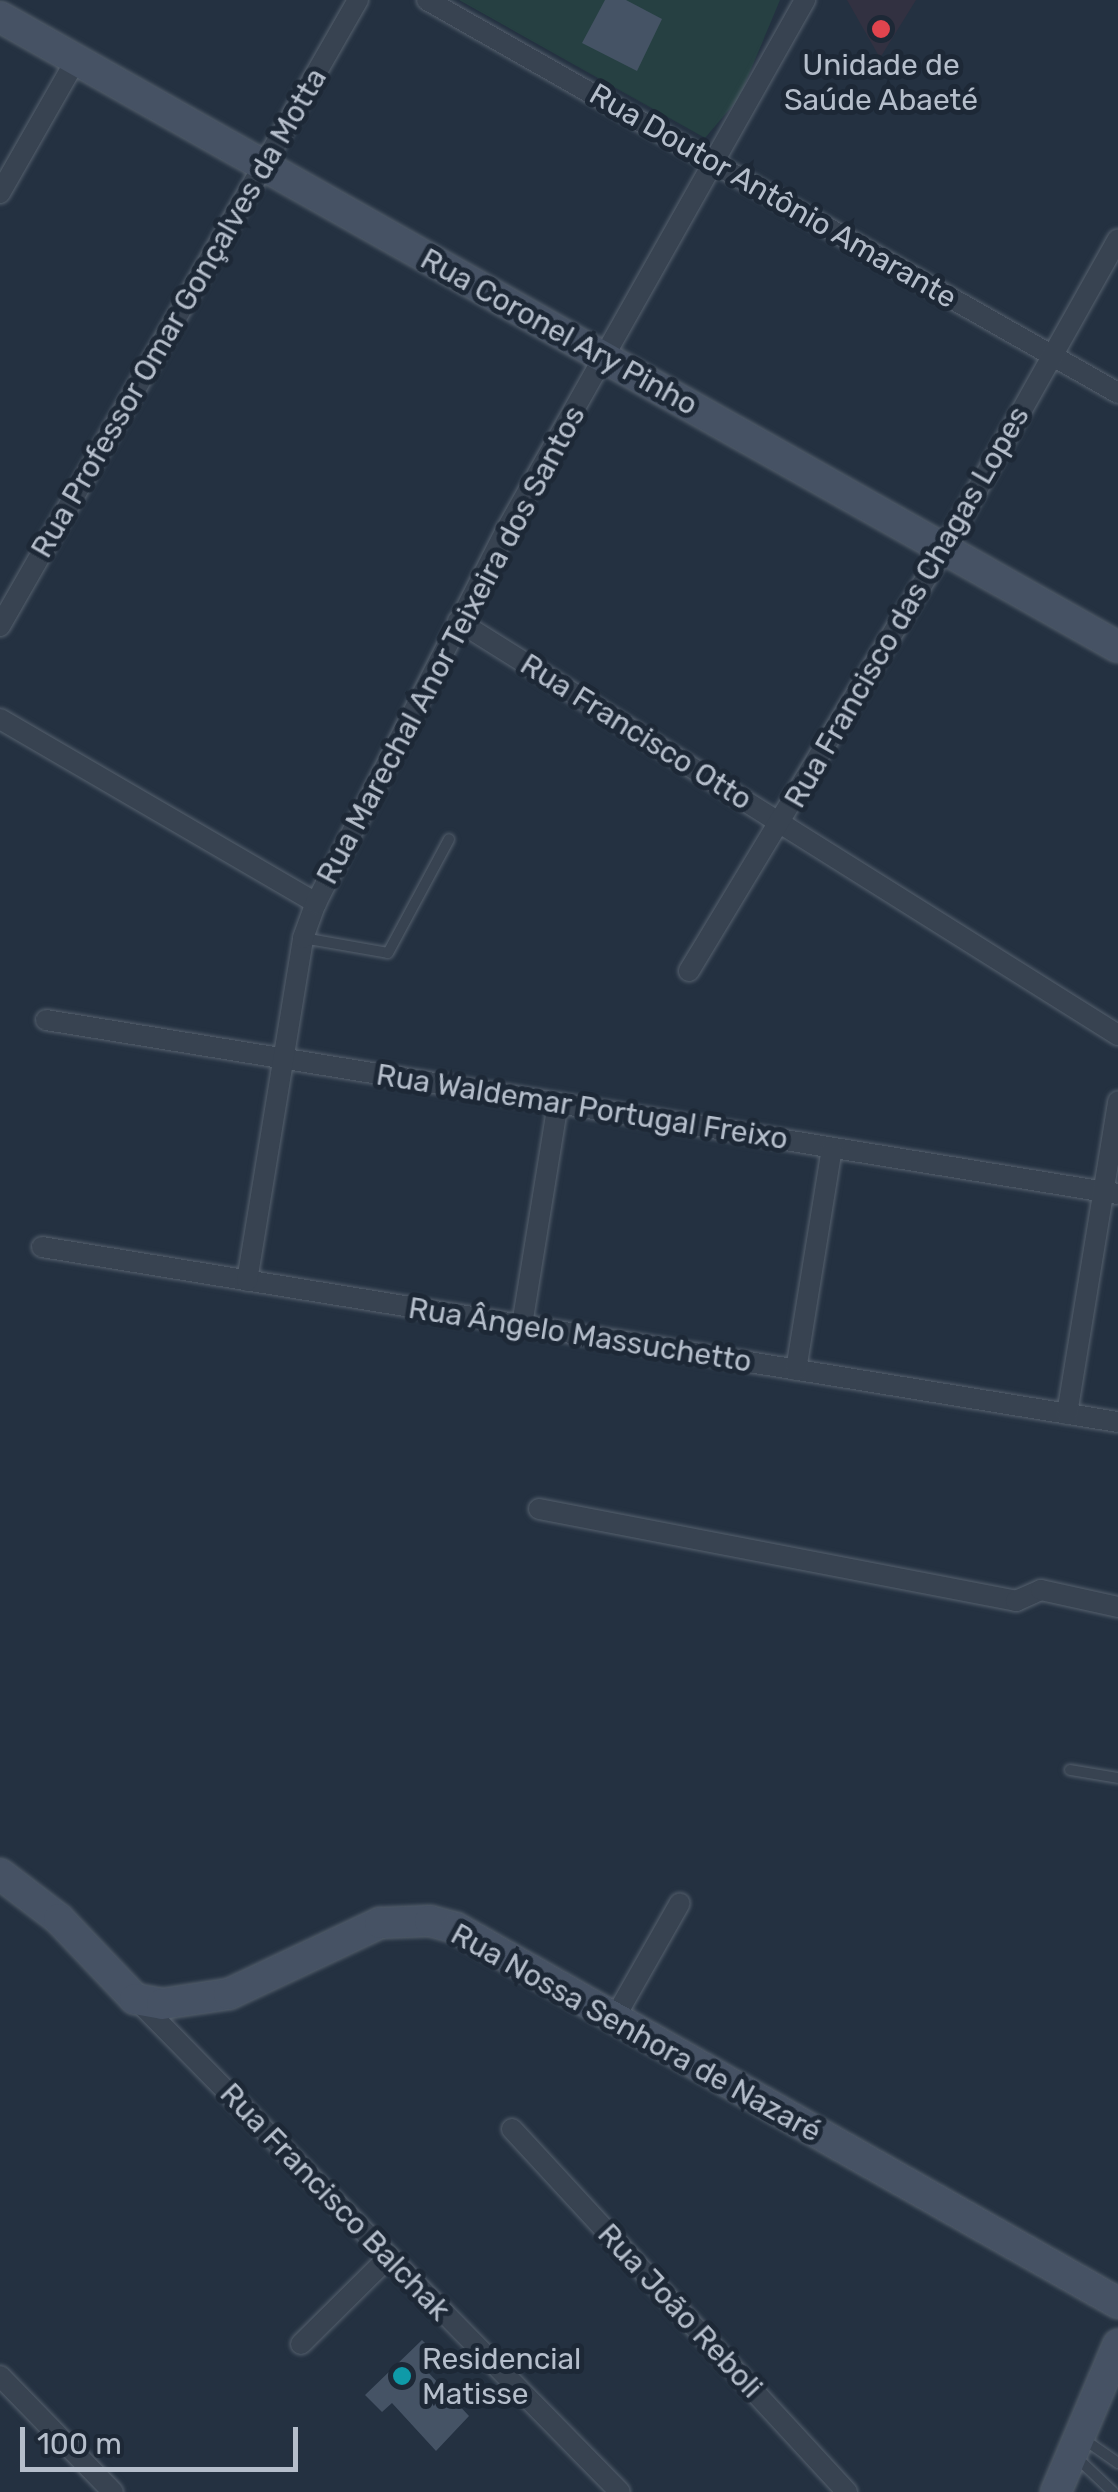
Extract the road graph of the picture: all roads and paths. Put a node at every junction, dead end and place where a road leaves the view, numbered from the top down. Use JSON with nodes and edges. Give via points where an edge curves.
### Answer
{"nodes":[{"id":1,"x":358,"y":0,"type":"edge"},
{"id":2,"x":427,"y":0,"type":"edge"},
{"id":3,"x":805,"y":0,"type":"edge"},
{"id":4,"x":0,"y":17,"type":"edge"},
{"id":5,"x":76,"y":60,"type":"junction"},
{"id":6,"x":712,"y":162,"type":"junction"},
{"id":7,"x":264,"y":165,"type":"junction"},
{"id":8,"x":0,"y":193,"type":"edge"},
{"id":9,"x":1118,"y":239,"type":"edge"},
{"id":10,"x":1053,"y":356,"type":"junction"},
{"id":11,"x":603,"y":357,"type":"junction"},
{"id":12,"x":1118,"y":393,"type":"edge"},
{"id":13,"x":944,"y":549,"type":"junction"},
{"id":14,"x":458,"y":621,"type":"junction"},
{"id":15,"x":0,"y":626,"type":"edge"},
{"id":16,"x":1118,"y":647,"type":"edge"},
{"id":17,"x":0,"y":719,"type":"edge"},
{"id":18,"x":781,"y":823,"type":"junction"},
{"id":19,"x":449,"y":839,"type":"dead end"},
{"id":20,"x":316,"y":903,"type":"junction"},
{"id":21,"x":303,"y":938,"type":"junction"},
{"id":22,"x":690,"y":971,"type":"dead end"},
{"id":23,"x":46,"y":1020,"type":"dead end"},
{"id":24,"x":1118,"y":1035,"type":"edge"},
{"id":25,"x":283,"y":1059,"type":"junction"},
{"id":26,"x":1118,"y":1101,"type":"edge"},
{"id":27,"x":558,"y":1103,"type":"junction"},
{"id":28,"x":832,"y":1148,"type":"junction"},
{"id":29,"x":1111,"y":1193,"type":"edge"},
{"id":30,"x":42,"y":1248,"type":"dead end"},
{"id":31,"x":247,"y":1281,"type":"junction"},
{"id":32,"x":522,"y":1326,"type":"junction"},
{"id":33,"x":796,"y":1370,"type":"junction"},
{"id":34,"x":1067,"y":1414,"type":"junction"},
{"id":35,"x":1118,"y":1422,"type":"edge"},
{"id":36,"x":539,"y":1509,"type":"dead end"},
{"id":37,"x":1118,"y":1607,"type":"edge"},
{"id":38,"x":1070,"y":1770,"type":"dead end"},
{"id":39,"x":1118,"y":1778,"type":"edge"},
{"id":40,"x":0,"y":1874,"type":"edge"},
{"id":41,"x":680,"y":1903,"type":"dead end"},
{"id":42,"x":135,"y":1998,"type":"junction"},
{"id":43,"x":614,"y":2019,"type":"junction"},
{"id":44,"x":512,"y":2130,"type":"dead end"},
{"id":45,"x":389,"y":2257,"type":"junction"},
{"id":46,"x":1118,"y":2303,"type":"edge"},
{"id":47,"x":301,"y":2344,"type":"dead end"},
{"id":48,"x":1118,"y":2345,"type":"edge"},
{"id":49,"x":0,"y":2376,"type":"edge"},
{"id":50,"x":1077,"y":2446,"type":"junction"},
{"id":51,"x":1118,"y":2464,"type":"edge"},
{"id":52,"x":113,"y":2492,"type":"edge"},
{"id":53,"x":620,"y":2492,"type":"edge"},
{"id":54,"x":847,"y":2492,"type":"edge"},
{"id":55,"x":1056,"y":2492,"type":"edge"},
{"id":56,"x":1113,"y":2492,"type":"edge"}],
"edges":[{"from":1,"to":7,"type":"street","name":"Rua Professor Omar Gonçalves da Motta"},
{"from":2,"to":6,"type":"street","name":"Rua Doutor Antônio Amarante"},
{"from":3,"to":6,"type":"street","name":"Rua Marechal Anor Teixeira dos Santos"},
{"from":4,"to":5,"type":"street","name":"Rua Coronel Ary Pinho"},
{"from":5,"to":7,"type":"street","name":"Rua Coronel Ary Pinho"},
{"from":5,"to":8,"type":"street"},
{"from":6,"to":10,"type":"street","name":"Rua Doutor Antônio Amarante"},
{"from":6,"to":11,"type":"street","name":"Rua Marechal Anor Teixeira dos Santos"},
{"from":7,"to":11,"type":"street","name":"Rua Coronel Ary Pinho"},
{"from":7,"to":15,"type":"street","name":"Rua Professor Omar Gonçalves da Motta"},
{"from":9,"to":10,"type":"street","name":"Rua Francisco das Chagas Lopes"},
{"from":10,"to":12,"type":"street","name":"Rua Doutor Antônio Amarante"},
{"from":10,"to":13,"type":"street","name":"Rua Francisco das Chagas Lopes"},
{"from":11,"to":13,"type":"street","name":"Rua Coronel Ary Pinho"},
{"from":11,"to":14,"type":"street","name":"Rua Marechal Anor Teixeira dos Santos"},
{"from":13,"to":16,"type":"street","name":"Rua Coronel Ary Pinho"},
{"from":13,"to":18,"type":"street","name":"Rua Francisco das Chagas Lopes"},
{"from":14,"to":18,"type":"street","name":"Rua Francisco Otto"},
{"from":14,"to":20,"type":"street","name":"Rua Marechal Anor Teixeira dos Santos"},
{"from":17,"to":20,"type":"street"},
{"from":18,"to":22,"type":"street","name":"Rua Francisco das Chagas Lopes"},
{"from":18,"to":24,"type":"street","name":"Rua Francisco Otto"},
{"from":19,"to":21,"type":"lane","via":[[388,953]]},
{"from":20,"to":21,"type":"street","name":"Rua Marechal Anor Teixeira dos Santos"},
{"from":21,"to":25,"type":"street","name":"Rua Marechal Anor Teixeira dos Santos"},
{"from":23,"to":25,"type":"street","name":"Rua Waldemar Portugal Freixo"},
{"from":25,"to":27,"type":"street","name":"Rua Waldemar Portugal Freixo"},
{"from":25,"to":31,"type":"street","name":"Rua Marechal Anor Teixeira dos Santos"},
{"from":26,"to":29,"type":"street"},
{"from":27,"to":28,"type":"street","name":"Rua Waldemar Portugal Freixo"},
{"from":27,"to":32,"type":"street"},
{"from":28,"to":29,"type":"street","name":"Rua Waldemar Portugal Freixo"},
{"from":28,"to":33,"type":"street"},
{"from":29,"to":34,"type":"street"},
{"from":30,"to":31,"type":"street","name":"Rua Ângelo Massuchetto"},
{"from":31,"to":32,"type":"street","name":"Rua Ângelo Massuchetto"},
{"from":32,"to":33,"type":"street","name":"Rua Ângelo Massuchetto"},
{"from":33,"to":34,"type":"street","name":"Rua Ângelo Massuchetto"},
{"from":34,"to":35,"type":"street","name":"Rua Ângelo Massuchetto"},
{"from":36,"to":37,"type":"street","via":[[1016,1601],[1041,1590]]},
{"from":38,"to":39,"type":"lane"},
{"from":40,"to":42,"type":"street","via":[[59,1919]]},
{"from":41,"to":43,"type":"street"},
{"from":42,"to":43,"type":"street","name":"Rua Nossa Senhora de Nazaré","via":[[211,2001],[380,1923],[430,1920],[477,1939]]},
{"from":42,"to":45,"type":"street","name":"Rua Francisco Balchak"},
{"from":43,"to":46,"type":"street","name":"Rua Nossa Senhora de Nazaré"},
{"from":44,"to":54,"type":"street","name":"Rua João Reboli"},
{"from":45,"to":47,"type":"street"},
{"from":45,"to":53,"type":"street","name":"Rua Francisco Balchak"},
{"from":48,"to":50,"type":"street"},
{"from":49,"to":52,"type":"street"},
{"from":50,"to":51,"type":"lane"},
{"from":50,"to":55,"type":"street"},
{"from":50,"to":56,"type":"lane"}]}
